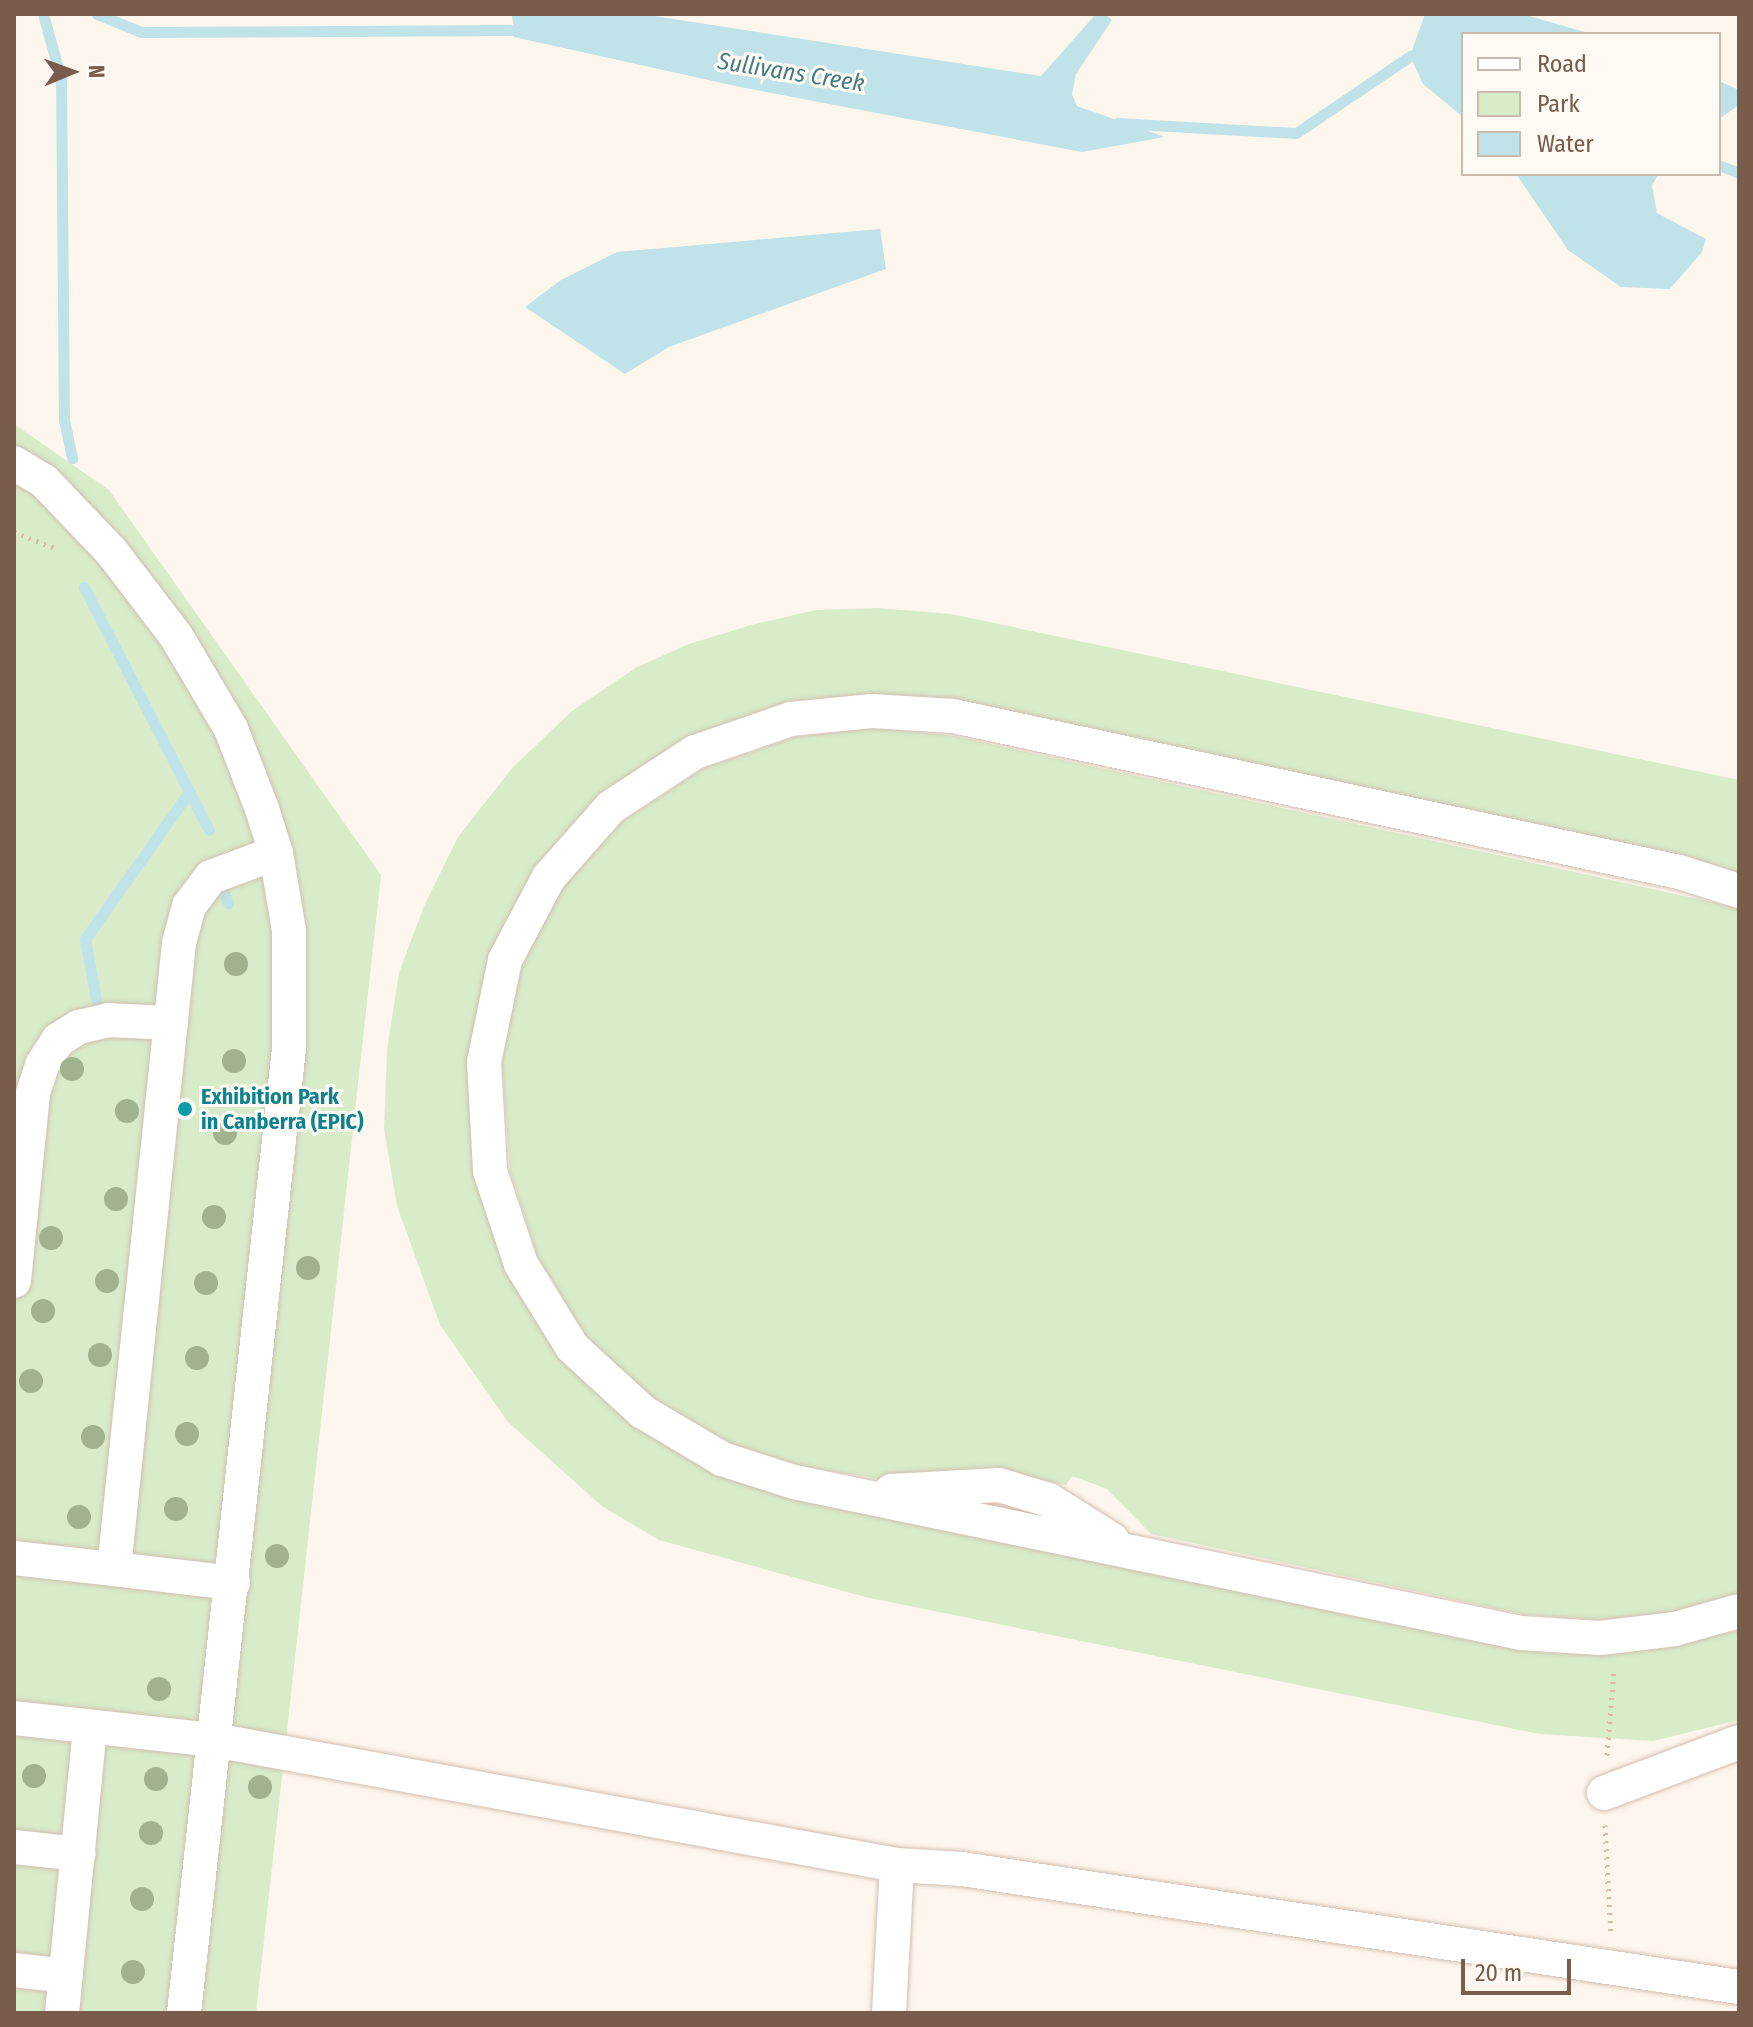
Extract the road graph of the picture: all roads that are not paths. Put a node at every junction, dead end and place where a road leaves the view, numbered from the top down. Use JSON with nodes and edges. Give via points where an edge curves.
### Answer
{"nodes":[{"id":1,"x":14,"y":463,"type":"edge"},
{"id":2,"x":276,"y":853,"type":"junction"},
{"id":3,"x":1739,"y":891,"type":"edge"},
{"id":4,"x":171,"y":1023,"type":"junction"},
{"id":5,"x":16,"y":1226,"type":"edge"},
{"id":6,"x":14,"y":1281,"type":"edge"},
{"id":7,"x":14,"y":1558,"type":"edge"},
{"id":8,"x":114,"y":1569,"type":"junction"},
{"id":9,"x":233,"y":1583,"type":"junction"},
{"id":10,"x":1739,"y":1611,"type":"edge"},
{"id":11,"x":14,"y":1718,"type":"edge"},
{"id":12,"x":90,"y":1727,"type":"junction"},
{"id":13,"x":214,"y":1740,"type":"junction"},
{"id":14,"x":1739,"y":1742,"type":"edge"},
{"id":15,"x":1604,"y":1793,"type":"dead end"},
{"id":16,"x":14,"y":1847,"type":"edge"},
{"id":17,"x":79,"y":1854,"type":"junction"},
{"id":18,"x":897,"y":1865,"type":"junction"},
{"id":19,"x":14,"y":1970,"type":"edge"},
{"id":20,"x":66,"y":1976,"type":"junction"},
{"id":21,"x":1739,"y":1987,"type":"edge"},
{"id":22,"x":62,"y":2013,"type":"edge"},
{"id":23,"x":184,"y":2013,"type":"edge"},
{"id":24,"x":889,"y":2013,"type":"edge"}],
"edges":[{"from":1,"to":2,"type":"lane","via":[[44,481],[111,551],[176,636],[231,729]]},
{"from":2,"to":4,"type":"lane","via":[[211,877],[189,906],[179,943]]},
{"from":2,"to":9,"type":"lane","via":[[289,931],[289,1048]]},
{"from":3,"to":10,"type":"lane","via":[[1679,872],[953,716],[872,711],[791,719],[695,752],[611,807],[549,877],[505,960],[484,1062],[490,1171],[521,1264],[572,1347],[643,1412],[722,1459],[855,1494],[999,1485],[1049,1500],[1131,1552],[1521,1633],[1600,1638],[1675,1629]]},
{"from":4,"to":5,"type":"lane","via":[[109,1020],[79,1027],[58,1040],[33,1093]]},
{"from":4,"to":8,"type":"lane"},
{"from":5,"to":6,"type":"lane"},
{"from":7,"to":8,"type":"lane"},
{"from":8,"to":9,"type":"lane"},
{"from":9,"to":13,"type":"lane"},
{"from":11,"to":12,"type":"lane"},
{"from":12,"to":13,"type":"lane"},
{"from":12,"to":17,"type":"lane"},
{"from":13,"to":18,"type":"lane"},
{"from":13,"to":23,"type":"lane"},
{"from":14,"to":15,"type":"lane"},
{"from":16,"to":17,"type":"lane"},
{"from":17,"to":20,"type":"lane"},
{"from":18,"to":21,"type":"lane","via":[[962,1869]]},
{"from":18,"to":24,"type":"lane"},
{"from":19,"to":20,"type":"lane"},
{"from":20,"to":22,"type":"lane"}]}
